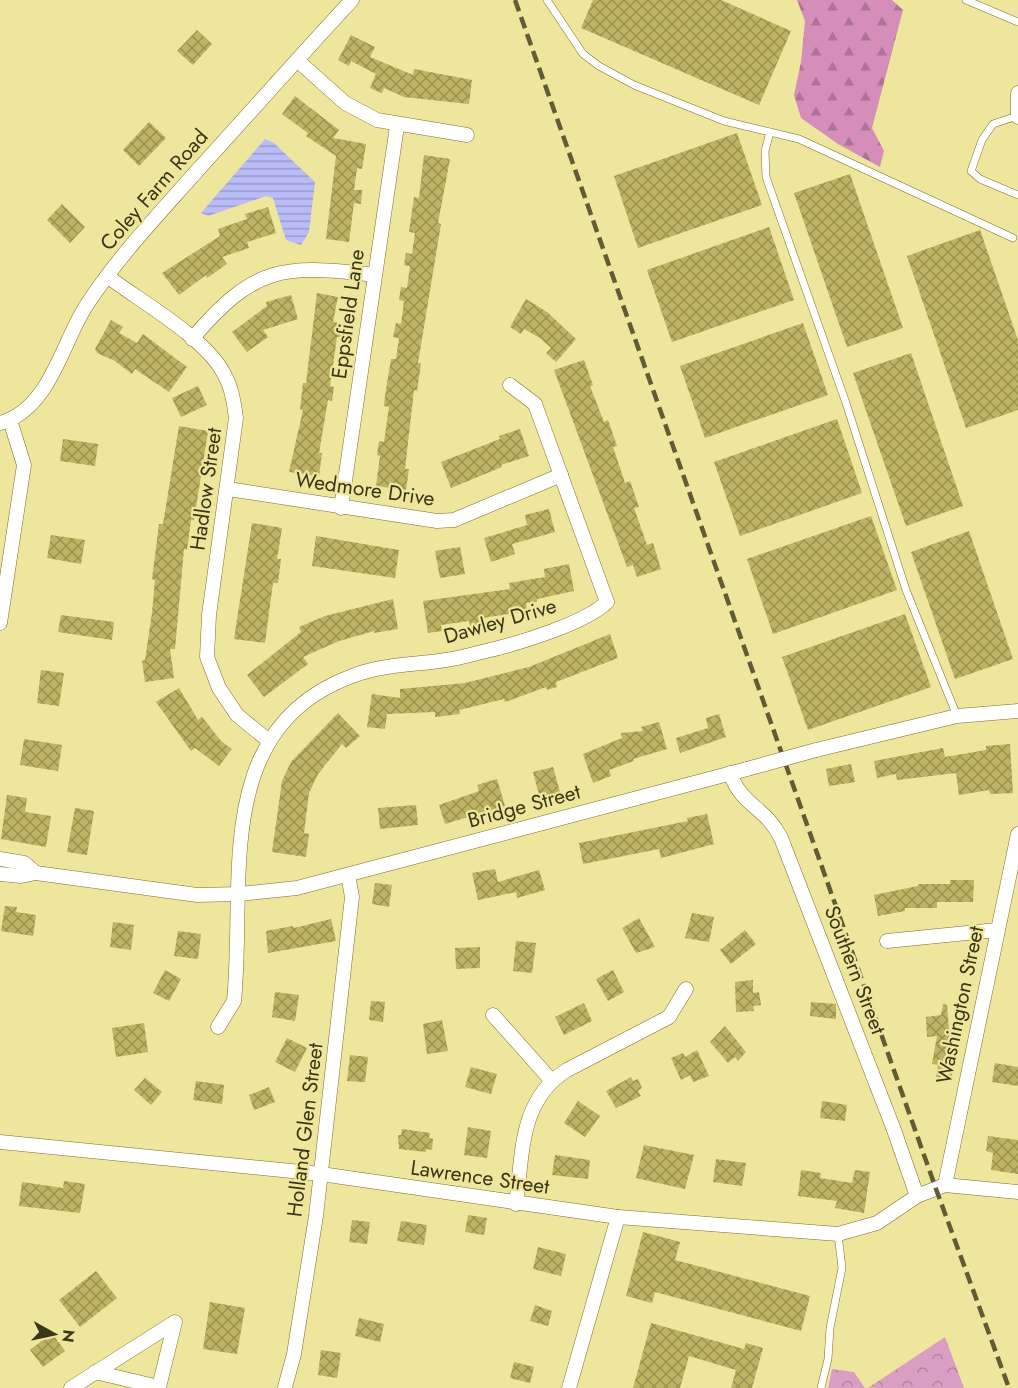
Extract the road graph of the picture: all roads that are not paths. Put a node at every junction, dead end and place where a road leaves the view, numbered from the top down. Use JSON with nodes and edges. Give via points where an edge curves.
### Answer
{"nodes":[{"id":1,"x":352,"y":0,"type":"edge"},
{"id":2,"x":547,"y":0,"type":"edge"},
{"id":3,"x":966,"y":0,"type":"edge"},
{"id":4,"x":1018,"y":22,"type":"edge"},
{"id":5,"x":297,"y":60,"type":"junction"},
{"id":6,"x":1018,"y":93,"type":"edge"},
{"id":7,"x":1018,"y":117,"type":"edge"},
{"id":8,"x":398,"y":126,"type":"junction"},
{"id":9,"x":770,"y":132,"type":"junction"},
{"id":10,"x":467,"y":135,"type":"dead end"},
{"id":11,"x":1018,"y":195,"type":"edge"},
{"id":12,"x":1013,"y":238,"type":"dead end"},
{"id":13,"x":374,"y":275,"type":"junction"},
{"id":14,"x":107,"y":276,"type":"junction"},
{"id":15,"x":192,"y":339,"type":"junction"},
{"id":16,"x":510,"y":385,"type":"dead end"},
{"id":17,"x":5,"y":422,"type":"edge"},
{"id":18,"x":561,"y":476,"type":"junction"},
{"id":19,"x":228,"y":489,"type":"junction"},
{"id":20,"x":341,"y":508,"type":"junction"},
{"id":21,"x":0,"y":623,"type":"edge"},
{"id":22,"x":1018,"y":711,"type":"edge"},
{"id":23,"x":957,"y":716,"type":"junction"},
{"id":24,"x":269,"y":741,"type":"junction"},
{"id":25,"x":730,"y":773,"type":"junction"},
{"id":26,"x":1018,"y":834,"type":"edge"},
{"id":27,"x":0,"y":859,"type":"edge"},
{"id":28,"x":36,"y":873,"type":"junction"},
{"id":29,"x":0,"y":874,"type":"edge"},
{"id":30,"x":348,"y":875,"type":"junction"},
{"id":31,"x":240,"y":894,"type":"junction"},
{"id":32,"x":997,"y":930,"type":"junction"},
{"id":33,"x":887,"y":941,"type":"dead end"},
{"id":34,"x":686,"y":989,"type":"dead end"},
{"id":35,"x":493,"y":1015,"type":"dead end"},
{"id":36,"x":219,"y":1028,"type":"dead end"},
{"id":37,"x":551,"y":1080,"type":"junction"},
{"id":38,"x":0,"y":1142,"type":"edge"},
{"id":39,"x":321,"y":1174,"type":"junction"},
{"id":40,"x":945,"y":1185,"type":"junction"},
{"id":41,"x":1018,"y":1192,"type":"edge"},
{"id":42,"x":917,"y":1196,"type":"junction"},
{"id":43,"x":516,"y":1204,"type":"junction"},
{"id":44,"x":618,"y":1217,"type":"junction"},
{"id":45,"x":838,"y":1234,"type":"junction"},
{"id":46,"x":95,"y":1372,"type":"junction"},
{"id":47,"x":285,"y":1387,"type":"edge"},
{"id":48,"x":71,"y":1388,"type":"edge"},
{"id":49,"x":569,"y":1388,"type":"edge"},
{"id":50,"x":821,"y":1388,"type":"edge"}],
"edges":[{"from":1,"to":5,"type":"street","name":"Coley Farm Road"},
{"from":2,"to":9,"type":"lane","via":[[573,41],[599,66],[633,85],[724,121]]},
{"from":3,"to":4,"type":"lane"},
{"from":5,"to":8,"type":"street","via":[[359,112]]},
{"from":5,"to":14,"type":"street","name":"Coley Farm Road"},
{"from":6,"to":7,"type":"street"},
{"from":7,"to":11,"type":"lane","via":[[993,124],[982,140],[971,171],[980,179]]},
{"from":8,"to":10,"type":"street"},
{"from":8,"to":13,"type":"street","name":"Eppsfield Lane"},
{"from":9,"to":12,"type":"lane","via":[[834,154]]},
{"from":9,"to":23,"type":"lane","via":[[765,151],[766,177],[846,403],[906,590]]},
{"from":13,"to":15,"type":"street","via":[[314,268],[269,277],[224,303]]},
{"from":13,"to":20,"type":"street","name":"Eppsfield Lane"},
{"from":14,"to":15,"type":"street","name":"Hadlow Street"},
{"from":14,"to":17,"type":"street","name":"Coley Farm Road","via":[[82,313],[46,384],[32,404]]},
{"from":15,"to":19,"type":"street","name":"Hadlow Street","via":[[224,372],[231,390],[236,418]]},
{"from":16,"to":18,"type":"street","name":"Dawley Drive","via":[[535,404]]},
{"from":17,"to":21,"type":"street","name":"Coley Farm Road","via":[[24,465]]},
{"from":18,"to":20,"type":"street","name":"Wedmore Drive","via":[[454,520]]},
{"from":18,"to":24,"type":"street","name":"Dawley Drive","via":[[607,602],[598,611],[494,649],[352,676],[313,697]]},
{"from":19,"to":20,"type":"street","name":"Wedmore Drive"},
{"from":19,"to":24,"type":"street","name":"Hadlow Street","via":[[209,615],[207,657],[219,688],[237,715]]},
{"from":22,"to":23,"type":"street","name":"Bridge Street"},
{"from":23,"to":25,"type":"street","name":"Bridge Street","bridge":true},
{"from":24,"to":31,"type":"street","name":"Dawley Drive","via":[[252,777],[243,813]]},
{"from":25,"to":30,"type":"street","name":"Bridge Street"},
{"from":25,"to":42,"type":"street","name":"Southern Street","via":[[742,798],[768,817],[781,838]]},
{"from":26,"to":32,"type":"street","name":"Washington Street"},
{"from":27,"to":28,"type":"street","name":"Bridge Street","via":[[24,863]]},
{"from":28,"to":29,"type":"street","name":"Bridge Street"},
{"from":28,"to":31,"type":"street","name":"Bridge Street","via":[[167,893]]},
{"from":30,"to":31,"type":"street","name":"Bridge Street","via":[[297,888]]},
{"from":30,"to":39,"type":"street","name":"Holland Glen Street","via":[[352,897]]},
{"from":31,"to":36,"type":"street","name":"Dawley Drive","via":[[234,1001]]},
{"from":32,"to":33,"type":"street"},
{"from":32,"to":40,"type":"street","name":"Washington Street"},
{"from":34,"to":37,"type":"street","via":[[669,1017]]},
{"from":35,"to":37,"type":"street"},
{"from":37,"to":43,"type":"street","via":[[532,1107],[528,1121]]},
{"from":38,"to":39,"type":"street","name":"Lawrence Street"},
{"from":39,"to":43,"type":"street","name":"Lawrence Street"},
{"from":39,"to":47,"type":"street","name":"Holland Glen Street","via":[[305,1288]]},
{"from":40,"to":41,"type":"street"},
{"from":40,"to":42,"type":"street","name":"Lawrence Street"},
{"from":42,"to":45,"type":"street","name":"Lawrence Street","via":[[877,1223]]},
{"from":43,"to":44,"type":"street","name":"Lawrence Street"},
{"from":44,"to":45,"type":"street","name":"Lawrence Street"},
{"from":44,"to":49,"type":"street"},
{"from":45,"to":50,"type":"lane","via":[[842,1268]]},
{"from":46,"to":46,"type":"street","via":[[115,1360],[175,1322],[159,1387]]},
{"from":46,"to":48,"type":"street"}]}
